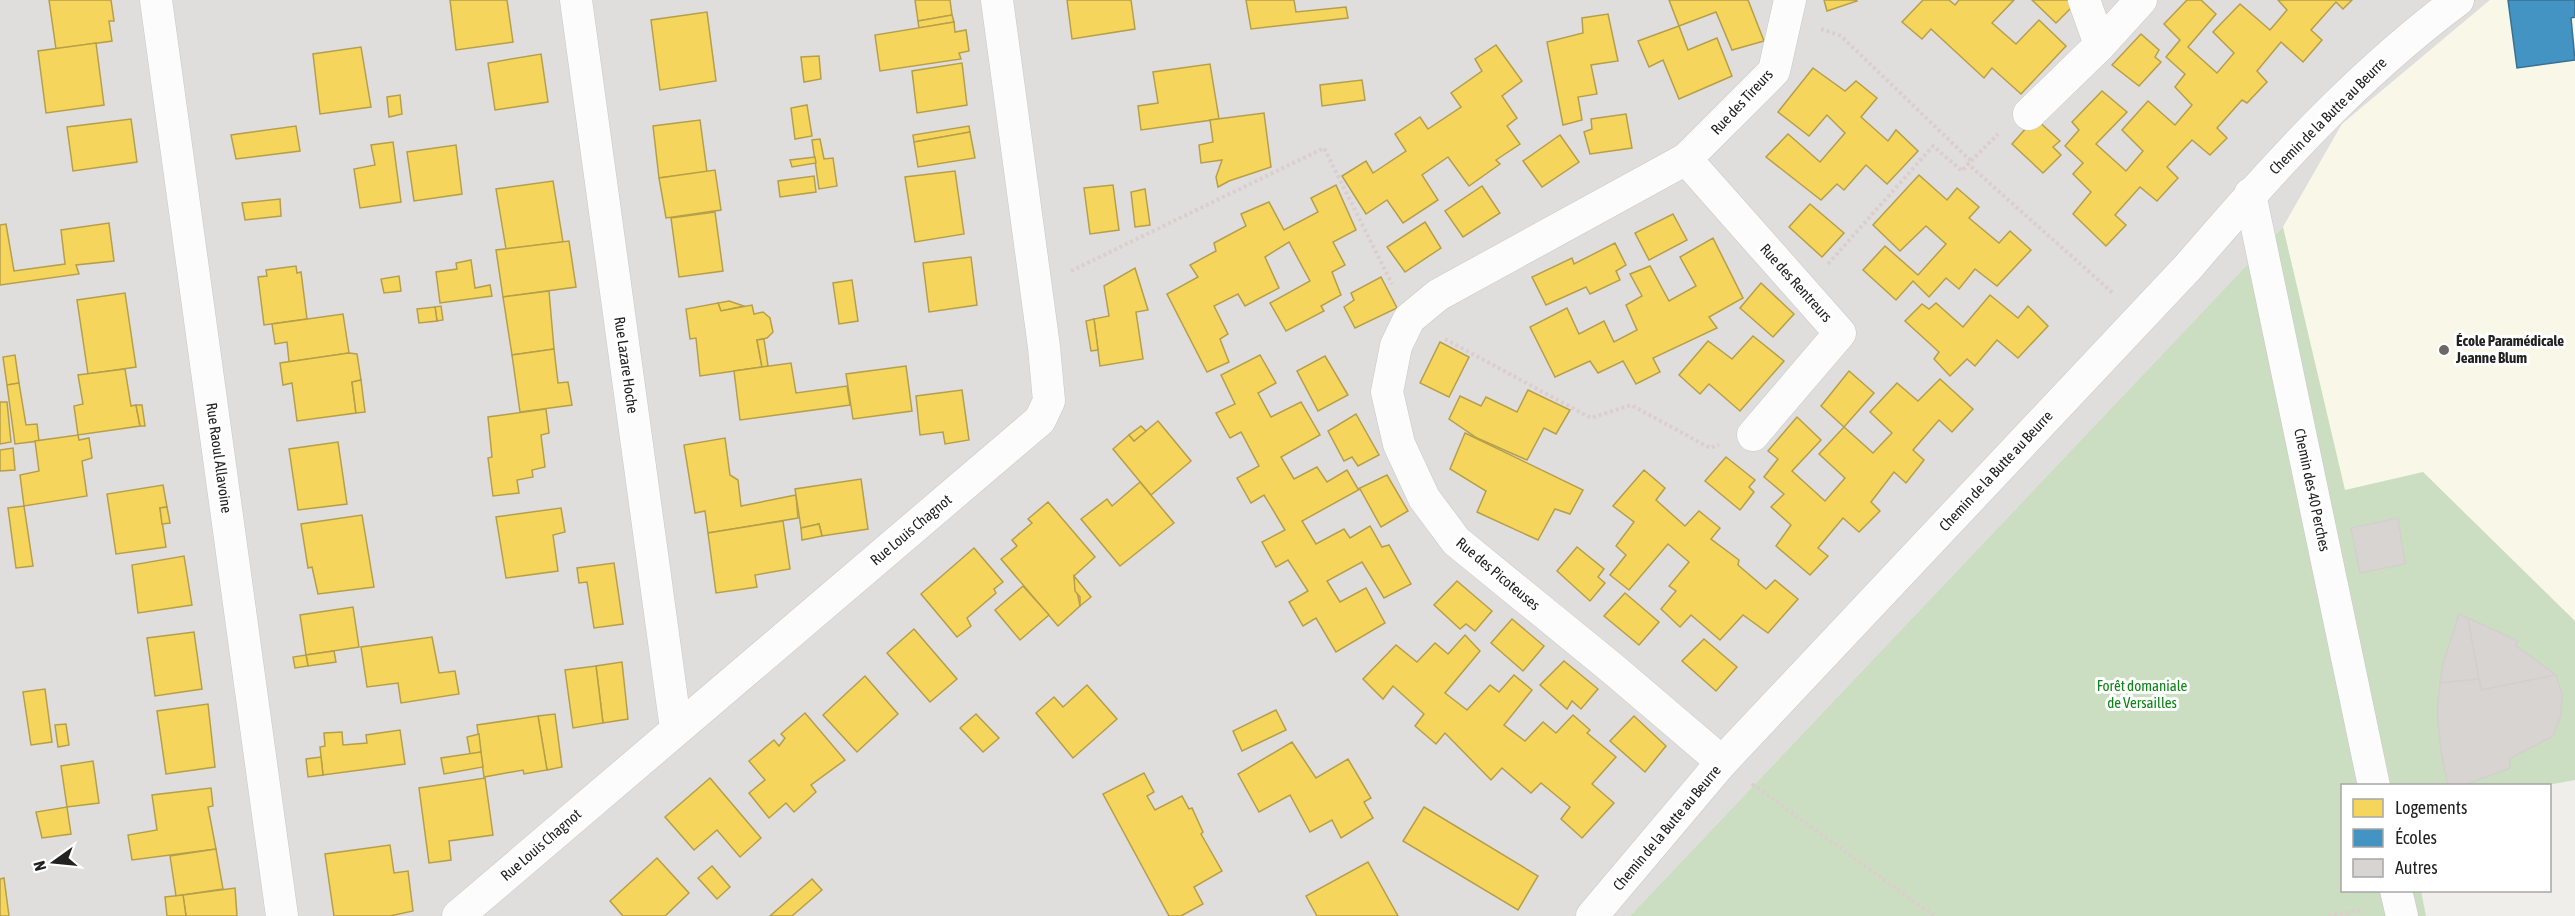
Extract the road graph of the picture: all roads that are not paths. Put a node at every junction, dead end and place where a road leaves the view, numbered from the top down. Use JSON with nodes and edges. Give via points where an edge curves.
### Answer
{"nodes":[{"id":1,"x":156,"y":0,"type":"edge"},
{"id":2,"x":576,"y":0,"type":"edge"},
{"id":3,"x":996,"y":0,"type":"edge"},
{"id":4,"x":2084,"y":0,"type":"edge"},
{"id":5,"x":2141,"y":0,"type":"edge"},
{"id":6,"x":2425,"y":0,"type":"edge"},
{"id":7,"x":2458,"y":0,"type":"edge"},
{"id":8,"x":1787,"y":15,"type":"edge"},
{"id":9,"x":2410,"y":35,"type":"junction"},
{"id":10,"x":2100,"y":45,"type":"junction"},
{"id":11,"x":2029,"y":114,"type":"dead end"},
{"id":12,"x":1686,"y":159,"type":"junction"},
{"id":13,"x":2250,"y":194,"type":"junction"},
{"id":14,"x":1753,"y":435,"type":"road end"},
{"id":15,"x":676,"y":729,"type":"junction"},
{"id":16,"x":1722,"y":762,"type":"junction"},
{"id":17,"x":2374,"y":784,"type":"edge"},
{"id":18,"x":2396,"y":892,"type":"edge"},
{"id":19,"x":282,"y":916,"type":"edge"},
{"id":20,"x":458,"y":916,"type":"edge"},
{"id":21,"x":1592,"y":916,"type":"edge"},
{"id":22,"x":2402,"y":916,"type":"edge"}],
"edges":[{"from":1,"to":19,"type":"street","name":"Rue Raoul Allavoine"},
{"from":2,"to":15,"type":"street","name":"Rue Lazare Hoche"},
{"from":3,"to":15,"type":"street","name":"Rue Louis Chagnot","via":[[1049,401],[1040,420]]},
{"from":4,"to":10,"type":"street"},
{"from":5,"to":10,"type":"street"},
{"from":6,"to":9,"type":"street","name":"Chemin de la Butte au Beurre"},
{"from":7,"to":9,"type":"street","name":"Chemin de la Butte au Beurre"},
{"from":8,"to":12,"type":"street","name":"Rue des Tireurs","via":[[1774,71]]},
{"from":9,"to":13,"type":"street","name":"Chemin de la Butte au Beurre","via":[[2370,70]]},
{"from":10,"to":11,"type":"street"},
{"from":12,"to":14,"type":"street","name":"Rue des Rentreurs","via":[[1840,333]]},
{"from":12,"to":16,"type":"street","name":"Rue des Picoteuses","via":[[1438,295],[1409,319],[1396,346],[1387,392],[1399,444],[1424,498],[1456,541]]},
{"from":13,"to":16,"type":"street","name":"Chemin de la Butte au Beurre","via":[[2140,317]]},
{"from":13,"to":17,"type":"street","name":"Chemin des 40 Perches"},
{"from":15,"to":20,"type":"street","name":"Rue Louis Chagnot"},
{"from":16,"to":21,"type":"street","name":"Chemin de la Butte au Beurre"},
{"from":18,"to":22,"type":"street"}]}
